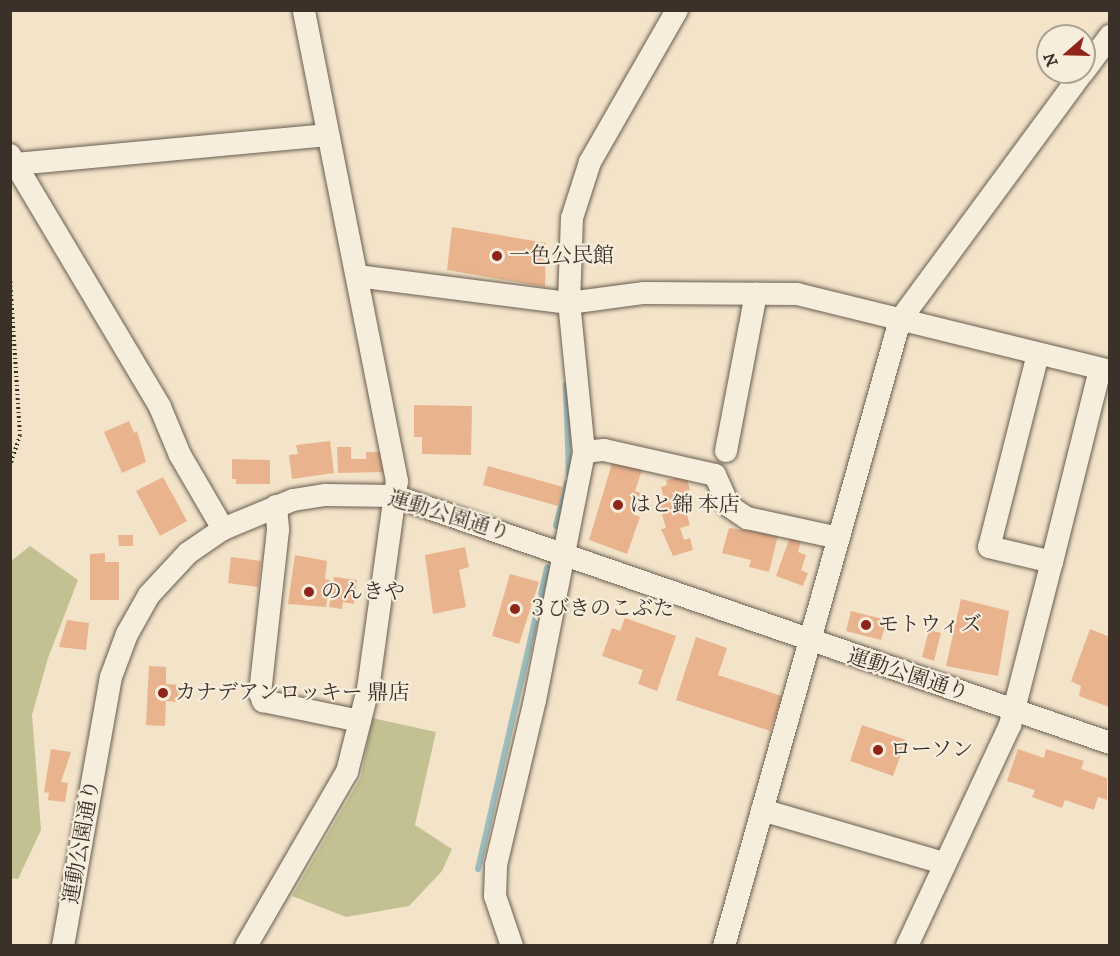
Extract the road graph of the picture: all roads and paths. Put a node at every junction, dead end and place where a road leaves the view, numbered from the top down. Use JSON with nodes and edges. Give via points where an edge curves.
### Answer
{"nodes":[{"id":1,"x":304,"y":10,"type":"edge"},
{"id":2,"x":677,"y":10,"type":"edge"},
{"id":3,"x":1110,"y":36,"type":"edge"},
{"id":4,"x":1096,"y":61,"type":"edge"},
{"id":5,"x":1080,"y":84,"type":"edge"},
{"id":6,"x":328,"y":135,"type":"junction"},
{"id":7,"x":13,"y":159,"type":"edge"},
{"id":8,"x":357,"y":276,"type":"junction"},
{"id":9,"x":10,"y":277,"type":"edge"},
{"id":10,"x":756,"y":294,"type":"junction"},
{"id":11,"x":569,"y":303,"type":"junction"},
{"id":12,"x":900,"y":320,"type":"junction"},
{"id":13,"x":1038,"y":354,"type":"junction"},
{"id":14,"x":1105,"y":371,"type":"edge"},
{"id":15,"x":726,"y":451,"type":"dead end"},
{"id":16,"x":584,"y":452,"type":"junction"},
{"id":17,"x":10,"y":466,"type":"edge"},
{"id":18,"x":394,"y":496,"type":"junction"},
{"id":19,"x":276,"y":506,"type":"junction"},
{"id":20,"x":223,"y":529,"type":"junction"},
{"id":21,"x":839,"y":538,"type":"junction"},
{"id":22,"x":564,"y":553,"type":"junction"},
{"id":23,"x":1052,"y":562,"type":"junction"},
{"id":24,"x":809,"y":642,"type":"junction"},
{"id":25,"x":1013,"y":710,"type":"junction"},
{"id":26,"x":360,"y":721,"type":"junction"},
{"id":27,"x":1110,"y":743,"type":"edge"},
{"id":28,"x":762,"y":810,"type":"junction"},
{"id":29,"x":944,"y":863,"type":"junction"},
{"id":30,"x":63,"y":945,"type":"edge"},
{"id":31,"x":246,"y":945,"type":"edge"},
{"id":32,"x":512,"y":945,"type":"edge"},
{"id":33,"x":724,"y":945,"type":"edge"},
{"id":34,"x":907,"y":945,"type":"edge"}],
"edges":[{"from":1,"to":6,"type":"street"},
{"from":2,"to":11,"type":"street","via":[[590,162],[572,218]]},
{"from":3,"to":4,"type":"street"},
{"from":5,"to":12,"type":"street"},
{"from":6,"to":7,"type":"street"},
{"from":6,"to":8,"type":"street"},
{"from":7,"to":20,"type":"street","via":[[160,407],[180,455]]},
{"from":8,"to":11,"type":"street"},
{"from":8,"to":18,"type":"street","via":[[397,481]]},
{"from":9,"to":17,"type":"path","via":[[20,435]]},
{"from":10,"to":11,"type":"street","via":[[644,293]]},
{"from":10,"to":12,"type":"street","via":[[797,294]]},
{"from":10,"to":15,"type":"street"},
{"from":11,"to":16,"type":"street"},
{"from":12,"to":13,"type":"street"},
{"from":12,"to":21,"type":"street"},
{"from":13,"to":14,"type":"street"},
{"from":13,"to":23,"type":"street","via":[[989,547]]},
{"from":14,"to":23,"type":"street"},
{"from":16,"to":21,"type":"street","via":[[604,450],[716,474],[729,506],[747,518]]},
{"from":16,"to":22,"type":"street"},
{"from":18,"to":19,"type":"street","name":"運動公園通り","via":[[326,495]]},
{"from":18,"to":22,"type":"street","name":"運動公園通り"},
{"from":18,"to":26,"type":"street","via":[[368,689]]},
{"from":19,"to":20,"type":"street","name":"運動公園通り"},
{"from":19,"to":26,"type":"street","via":[[278,530],[260,693],[263,701]]},
{"from":20,"to":30,"type":"street","name":"運動公園通り","via":[[188,554],[149,595],[127,634],[111,677]]},
{"from":21,"to":24,"type":"street"},
{"from":22,"to":24,"type":"street","name":"運動公園通り"},
{"from":22,"to":32,"type":"street","via":[[496,865],[495,896]]},
{"from":23,"to":25,"type":"street"},
{"from":24,"to":25,"type":"street","name":"運動公園通り"},
{"from":24,"to":28,"type":"street"},
{"from":25,"to":27,"type":"street","name":"運動公園通り"},
{"from":25,"to":29,"type":"street","via":[[1010,725]]},
{"from":26,"to":31,"type":"street","via":[[347,772]]},
{"from":28,"to":29,"type":"street"},
{"from":28,"to":33,"type":"street"},
{"from":29,"to":34,"type":"street","via":[[943,876]]}]}
